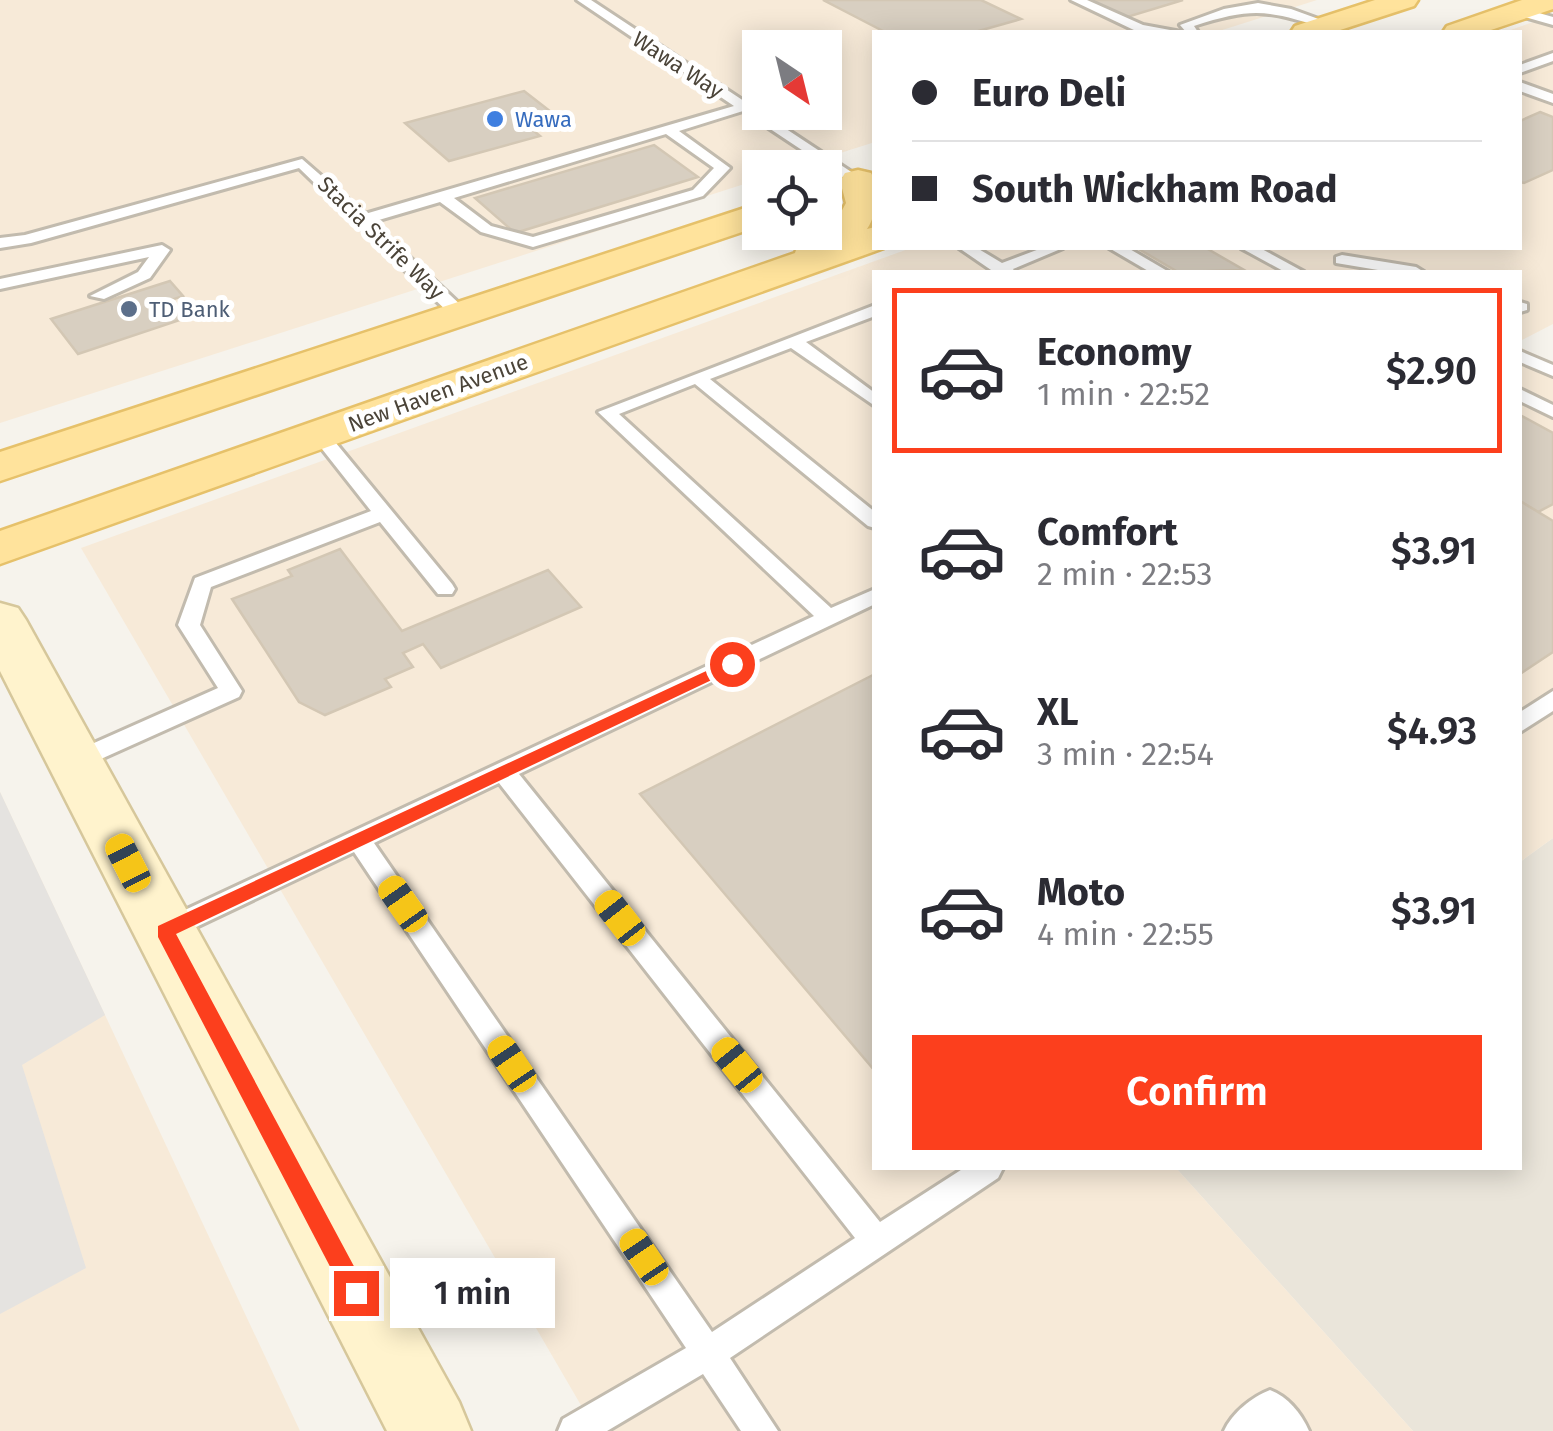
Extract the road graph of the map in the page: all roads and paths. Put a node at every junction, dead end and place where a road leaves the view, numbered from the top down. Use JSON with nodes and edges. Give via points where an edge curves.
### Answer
{"nodes":[{"id":1,"x":583,"y":0,"type":"edge"},
{"id":2,"x":1076,"y":0,"type":"edge"},
{"id":3,"x":1404,"y":0,"type":"edge"},
{"id":4,"x":1550,"y":0,"type":"edge"},
{"id":5,"x":1518,"y":11,"type":"junction"},
{"id":6,"x":1553,"y":21,"type":"edge"},
{"id":7,"x":1317,"y":29,"type":"edge"},
{"id":8,"x":1158,"y":30,"type":"edge"},
{"id":9,"x":1190,"y":30,"type":"edge"},
{"id":10,"x":1464,"y":30,"type":"edge"},
{"id":11,"x":1553,"y":56,"type":"edge"},
{"id":12,"x":1522,"y":68,"type":"edge"},
{"id":13,"x":1522,"y":87,"type":"edge"},
{"id":14,"x":1553,"y":99,"type":"edge"},
{"id":15,"x":742,"y":106,"type":"edge"},
{"id":16,"x":742,"y":108,"type":"edge"},
{"id":17,"x":668,"y":130,"type":"junction"},
{"id":18,"x":777,"y":130,"type":"edge"},
{"id":19,"x":853,"y":183,"type":"edge"},
{"id":20,"x":442,"y":196,"type":"junction"},
{"id":21,"x":362,"y":220,"type":"junction"},
{"id":22,"x":742,"y":220,"type":"edge"},
{"id":23,"x":872,"y":239,"type":"edge"},
{"id":24,"x":0,"y":243,"type":"edge"},
{"id":25,"x":970,"y":250,"type":"edge"},
{"id":26,"x":1050,"y":250,"type":"edge"},
{"id":27,"x":1121,"y":250,"type":"edge"},
{"id":28,"x":1253,"y":250,"type":"edge"},
{"id":29,"x":1329,"y":250,"type":"edge"},
{"id":30,"x":155,"y":259,"type":"junction"},
{"id":31,"x":1342,"y":260,"type":"junction"},
{"id":32,"x":794,"y":266,"type":"junction"},
{"id":33,"x":1003,"y":270,"type":"edge"},
{"id":34,"x":1157,"y":270,"type":"edge"},
{"id":35,"x":1292,"y":270,"type":"edge"},
{"id":36,"x":1361,"y":270,"type":"edge"},
{"id":37,"x":1404,"y":270,"type":"edge"},
{"id":38,"x":66,"y":283,"type":"dead end"},
{"id":39,"x":0,"y":284,"type":"edge"},
{"id":40,"x":91,"y":291,"type":"dead end"},
{"id":41,"x":872,"y":311,"type":"edge"},
{"id":42,"x":459,"y":314,"type":"junction"},
{"id":43,"x":793,"y":341,"type":"junction"},
{"id":44,"x":1522,"y":357,"type":"edge"},
{"id":45,"x":1553,"y":371,"type":"edge"},
{"id":46,"x":698,"y":378,"type":"junction"},
{"id":47,"x":1522,"y":395,"type":"edge"},
{"id":48,"x":872,"y":399,"type":"edge"},
{"id":49,"x":1553,"y":412,"type":"edge"},
{"id":50,"x":320,"y":435,"type":"junction"},
{"id":51,"x":0,"y":466,"type":"edge"},
{"id":52,"x":384,"y":513,"type":"junction"},
{"id":53,"x":872,"y":520,"type":"edge"},
{"id":54,"x":0,"y":548,"type":"edge"},
{"id":55,"x":445,"y":589,"type":"dead end"},
{"id":56,"x":872,"y":597,"type":"edge"},
{"id":57,"x":829,"y":618,"type":"junction"},
{"id":58,"x":0,"y":620,"type":"edge"},
{"id":59,"x":1553,"y":699,"type":"edge"},
{"id":60,"x":1522,"y":722,"type":"edge"},
{"id":61,"x":75,"y":761,"type":"junction"},
{"id":62,"x":503,"y":772,"type":"junction"},
{"id":63,"x":359,"y":840,"type":"junction"},
{"id":64,"x":164,"y":931,"type":"junction"},
{"id":65,"x":985,"y":1170,"type":"edge"},
{"id":66,"x":877,"y":1242,"type":"junction"},
{"id":67,"x":709,"y":1353,"type":"junction"},
{"id":68,"x":430,"y":1431,"type":"edge"},
{"id":69,"x":576,"y":1431,"type":"edge"},
{"id":70,"x":761,"y":1431,"type":"edge"},
{"id":71,"x":1241,"y":1431,"type":"edge"},
{"id":72,"x":1292,"y":1431,"type":"edge"}],
"edges":[{"from":1,"to":15,"type":"lane","name":"Wawa Way"},
{"from":2,"to":8,"type":"lane"},
{"from":3,"to":7,"type":"main road"},
{"from":4,"to":5,"type":"main road"},
{"from":5,"to":6,"type":"lane"},
{"from":5,"to":10,"type":"main road"},
{"from":7,"to":9,"type":"lane","via":[[1282,6],[1254,3],[1186,25]]},
{"from":11,"to":12,"type":"lane"},
{"from":13,"to":14,"type":"lane"},
{"from":16,"to":17,"type":"lane"},
{"from":17,"to":20,"type":"lane"},
{"from":17,"to":20,"type":"lane","via":[[722,168],[698,193],[533,242],[486,229]]},
{"from":18,"to":19,"type":"lane","name":"Wawa Way"},
{"from":19,"to":32,"type":"main road","via":[[864,203],[854,220]]},
{"from":20,"to":21,"type":"lane"},
{"from":21,"to":24,"type":"lane","name":"Stacia Strife Way","via":[[302,163]]},
{"from":21,"to":42,"type":"lane","name":"Stacia Strife Way"},
{"from":22,"to":42,"type":"main road"},
{"from":23,"to":32,"type":"main road","name":"New Haven Avenue"},
{"from":25,"to":33,"type":"lane"},
{"from":26,"to":33,"type":"lane"},
{"from":27,"to":34,"type":"lane"},
{"from":28,"to":35,"type":"lane"},
{"from":29,"to":31,"type":"lane"},
{"from":30,"to":38,"type":"lane"},
{"from":30,"to":39,"type":"lane"},
{"from":30,"to":40,"type":"lane"},
{"from":31,"to":36,"type":"lane"},
{"from":31,"to":37,"type":"lane"},
{"from":32,"to":50,"type":"main road","name":"New Haven Avenue"},
{"from":41,"to":43,"type":"lane"},
{"from":42,"to":51,"type":"main road"},
{"from":43,"to":46,"type":"lane"},
{"from":43,"to":48,"type":"lane"},
{"from":44,"to":45,"type":"lane"},
{"from":46,"to":53,"type":"lane"},
{"from":46,"to":57,"type":"lane","via":[[607,412]]},
{"from":47,"to":49,"type":"lane"},
{"from":50,"to":52,"type":"lane"},
{"from":50,"to":54,"type":"main road","name":"New Haven Avenue"},
{"from":52,"to":55,"type":"lane"},
{"from":52,"to":61,"type":"lane","via":[[202,583],[189,625],[231,691]]},
{"from":56,"to":57,"type":"lane"},
{"from":57,"to":62,"type":"lane"},
{"from":58,"to":61,"type":"main road"},
{"from":59,"to":60,"type":"lane"},
{"from":61,"to":64,"type":"main road"},
{"from":62,"to":63,"type":"lane"},
{"from":62,"to":66,"type":"lane"},
{"from":63,"to":64,"type":"lane"},
{"from":63,"to":67,"type":"lane"},
{"from":64,"to":68,"type":"main road"},
{"from":65,"to":66,"type":"lane"},
{"from":66,"to":67,"type":"lane"},
{"from":67,"to":69,"type":"lane"},
{"from":67,"to":70,"type":"lane"},
{"from":71,"to":72,"type":"lane","via":[[1270,1406]]}]}
